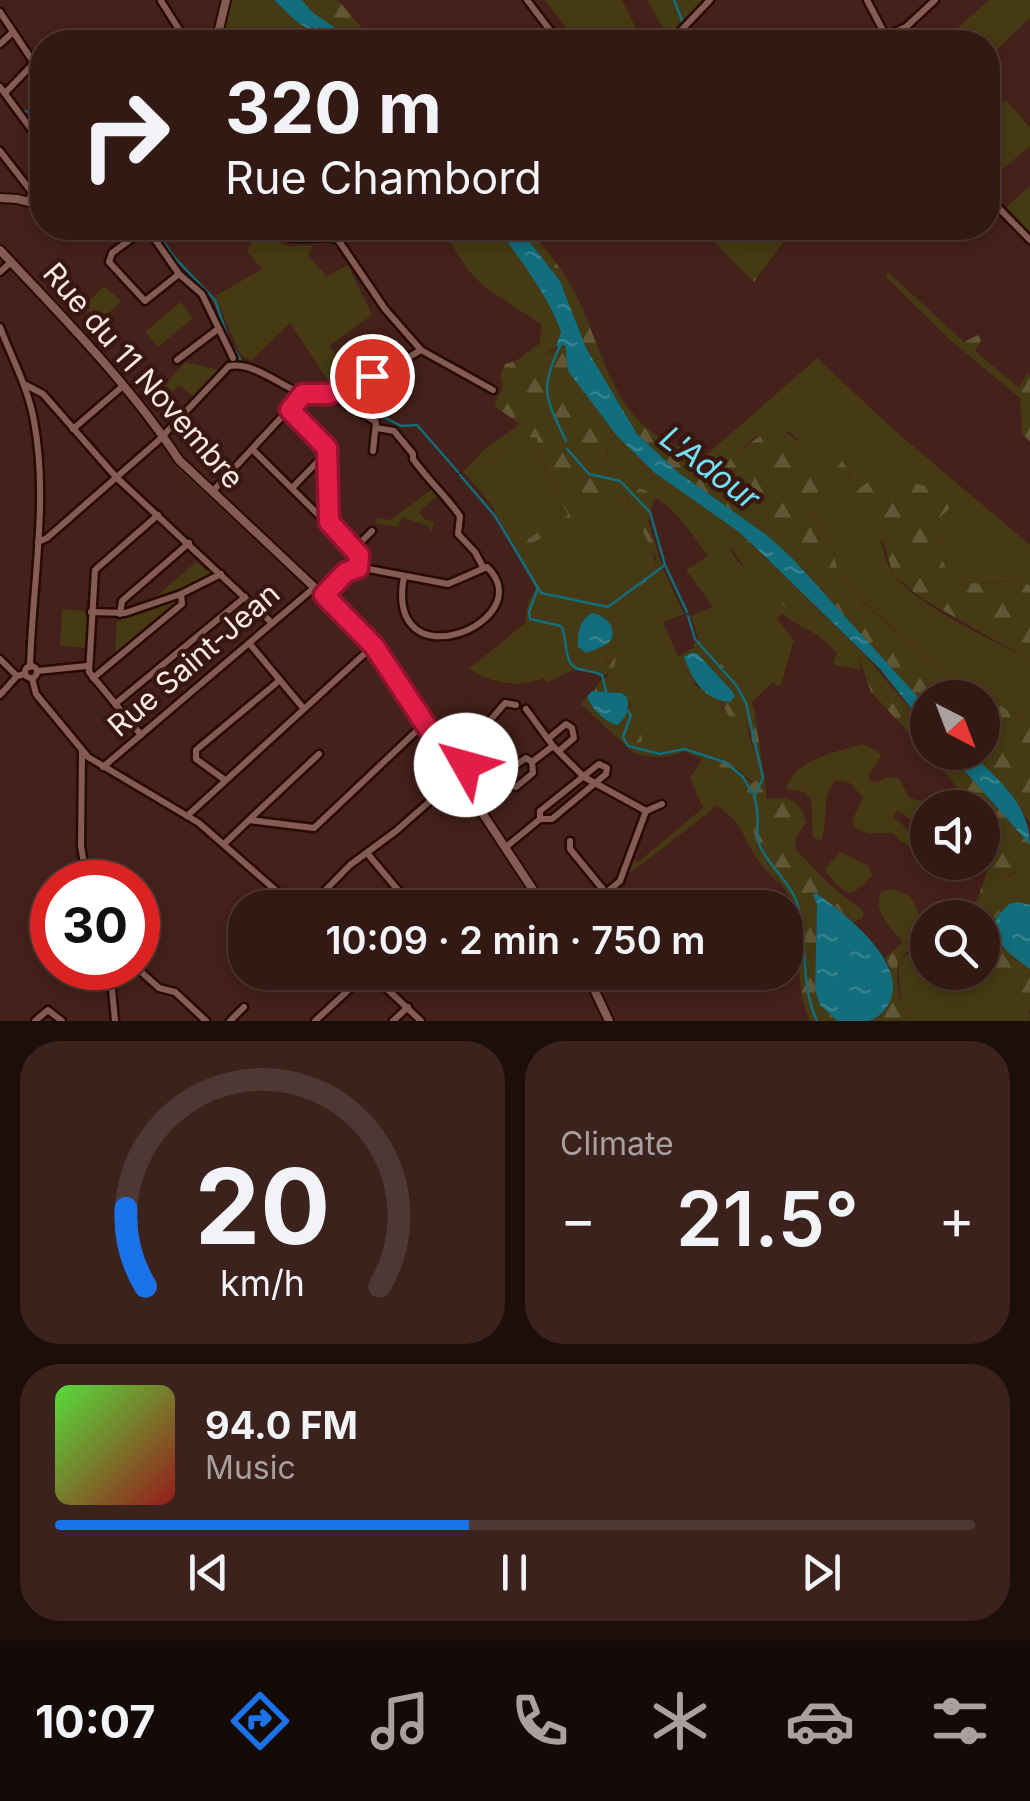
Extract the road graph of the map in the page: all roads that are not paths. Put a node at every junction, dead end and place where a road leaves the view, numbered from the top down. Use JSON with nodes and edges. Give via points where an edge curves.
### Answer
{"nodes":[{"id":1,"x":160,"y":0,"type":"edge"},
{"id":2,"x":226,"y":0,"type":"edge"},
{"id":3,"x":527,"y":0,"type":"edge"},
{"id":4,"x":710,"y":0,"type":"edge"},
{"id":5,"x":867,"y":0,"type":"edge"},
{"id":6,"x":935,"y":0,"type":"edge"},
{"id":7,"x":0,"y":12,"type":"edge"},
{"id":8,"x":178,"y":30,"type":"edge"},
{"id":9,"x":219,"y":30,"type":"edge"},
{"id":10,"x":551,"y":30,"type":"edge"},
{"id":11,"x":681,"y":30,"type":"edge"},
{"id":12,"x":883,"y":30,"type":"edge"},
{"id":13,"x":902,"y":30,"type":"edge"},
{"id":14,"x":13,"y":32,"type":"junction"},
{"id":15,"x":0,"y":44,"type":"edge"},
{"id":16,"x":30,"y":52,"type":"edge"},
{"id":17,"x":30,"y":68,"type":"edge"},
{"id":18,"x":2,"y":90,"type":"edge"},
{"id":19,"x":30,"y":128,"type":"edge"},
{"id":20,"x":0,"y":151,"type":"edge"},
{"id":21,"x":30,"y":190,"type":"edge"},
{"id":22,"x":0,"y":198,"type":"edge"},
{"id":23,"x":30,"y":201,"type":"edge"},
{"id":24,"x":1000,"y":209,"type":"edge"},
{"id":25,"x":130,"y":240,"type":"edge"},
{"id":26,"x":155,"y":240,"type":"edge"},
{"id":27,"x":337,"y":240,"type":"edge"},
{"id":28,"x":1030,"y":240,"type":"edge"},
{"id":29,"x":0,"y":250,"type":"edge"},
{"id":30,"x":11,"y":262,"type":"junction"},
{"id":31,"x":0,"y":272,"type":"edge"},
{"id":32,"x":179,"y":274,"type":"junction"},
{"id":33,"x":0,"y":327,"type":"edge"},
{"id":34,"x":218,"y":329,"type":"junction"},
{"id":35,"x":421,"y":350,"type":"junction"},
{"id":36,"x":233,"y":358,"type":"dead end"},
{"id":37,"x":177,"y":360,"type":"dead end"},
{"id":38,"x":26,"y":385,"type":"junction"},
{"id":39,"x":123,"y":386,"type":"junction"},
{"id":40,"x":493,"y":390,"type":"dead end"},
{"id":41,"x":303,"y":394,"type":"junction"},
{"id":42,"x":329,"y":394,"type":"junction"},
{"id":43,"x":290,"y":410,"type":"junction"},
{"id":44,"x":377,"y":428,"type":"junction"},
{"id":45,"x":73,"y":429,"type":"junction"},
{"id":46,"x":163,"y":435,"type":"junction"},
{"id":47,"x":252,"y":449,"type":"junction"},
{"id":48,"x":328,"y":451,"type":"junction"},
{"id":49,"x":373,"y":451,"type":"dead end"},
{"id":50,"x":116,"y":477,"type":"junction"},
{"id":51,"x":292,"y":488,"type":"junction"},
{"id":52,"x":212,"y":492,"type":"junction"},
{"id":53,"x":158,"y":515,"type":"junction"},
{"id":54,"x":329,"y":522,"type":"junction"},
{"id":55,"x":372,"y":531,"type":"dead end"},
{"id":56,"x":38,"y":542,"type":"junction"},
{"id":57,"x":189,"y":543,"type":"junction"},
{"id":58,"x":356,"y":548,"type":"junction"},
{"id":59,"x":483,"y":567,"type":"junction"},
{"id":60,"x":358,"y":568,"type":"junction"},
{"id":61,"x":221,"y":574,"type":"junction"},
{"id":62,"x":404,"y":576,"type":"junction"},
{"id":63,"x":315,"y":587,"type":"junction"},
{"id":64,"x":181,"y":594,"type":"junction"},
{"id":65,"x":324,"y":595,"type":"junction"},
{"id":66,"x":245,"y":597,"type":"junction"},
{"id":67,"x":91,"y":612,"type":"junction"},
{"id":68,"x":120,"y":614,"type":"junction"},
{"id":69,"x":272,"y":623,"type":"junction"},
{"id":70,"x":248,"y":643,"type":"junction"},
{"id":71,"x":374,"y":646,"type":"junction"},
{"id":72,"x":0,"y":659,"type":"edge"},
{"id":73,"x":87,"y":666,"type":"junction"},
{"id":74,"x":28,"y":673,"type":"junction"},
{"id":75,"x":93,"y":678,"type":"junction"},
{"id":76,"x":280,"y":680,"type":"junction"},
{"id":77,"x":0,"y":695,"type":"edge"},
{"id":78,"x":116,"y":704,"type":"junction"},
{"id":79,"x":516,"y":705,"type":"dead end"},
{"id":80,"x":304,"y":709,"type":"junction"},
{"id":81,"x":526,"y":710,"type":"dead end"},
{"id":82,"x":425,"y":723,"type":"junction"},
{"id":83,"x":141,"y":735,"type":"junction"},
{"id":84,"x":554,"y":745,"type":"junction"},
{"id":85,"x":82,"y":750,"type":"junction"},
{"id":86,"x":320,"y":754,"type":"dead end"},
{"id":87,"x":532,"y":762,"type":"junction"},
{"id":88,"x":104,"y":767,"type":"junction"},
{"id":89,"x":458,"y":774,"type":"junction"},
{"id":90,"x":584,"y":777,"type":"junction"},
{"id":91,"x":226,"y":780,"type":"junction"},
{"id":92,"x":594,"y":784,"type":"junction"},
{"id":93,"x":662,"y":804,"type":"dead end"},
{"id":94,"x":646,"y":811,"type":"junction"},
{"id":95,"x":187,"y":816,"type":"junction"},
{"id":96,"x":249,"y":820,"type":"junction"},
{"id":97,"x":540,"y":820,"type":"junction"},
{"id":98,"x":570,"y":841,"type":"dead end"},
{"id":99,"x":224,"y":844,"type":"junction"},
{"id":100,"x":506,"y":847,"type":"junction"},
{"id":101,"x":367,"y":853,"type":"junction"},
{"id":102,"x":83,"y":860,"type":"edge"},
{"id":103,"x":276,"y":890,"type":"edge"},
{"id":104,"x":327,"y":890,"type":"edge"},
{"id":105,"x":398,"y":890,"type":"edge"},
{"id":106,"x":533,"y":890,"type":"edge"},
{"id":107,"x":604,"y":890,"type":"edge"},
{"id":108,"x":609,"y":890,"type":"edge"},
{"id":109,"x":160,"y":988,"type":"edge"},
{"id":110,"x":112,"y":990,"type":"edge"},
{"id":111,"x":350,"y":990,"type":"edge"},
{"id":112,"x":389,"y":990,"type":"edge"},
{"id":113,"x":594,"y":990,"type":"edge"},
{"id":114,"x":244,"y":1007,"type":"dead end"},
{"id":115,"x":408,"y":1007,"type":"junction"},
{"id":116,"x":35,"y":1021,"type":"edge"},
{"id":117,"x":62,"y":1021,"type":"edge"},
{"id":118,"x":115,"y":1021,"type":"edge"},
{"id":119,"x":206,"y":1021,"type":"edge"},
{"id":120,"x":230,"y":1021,"type":"edge"},
{"id":121,"x":316,"y":1021,"type":"edge"},
{"id":122,"x":393,"y":1021,"type":"edge"},
{"id":123,"x":421,"y":1021,"type":"edge"},
{"id":124,"x":609,"y":1021,"type":"edge"}],
"edges":[{"from":1,"to":8,"type":"street"},
{"from":2,"to":9,"type":"street"},
{"from":3,"to":10,"type":"street"},
{"from":4,"to":11,"type":"street"},
{"from":5,"to":12,"type":"street"},
{"from":6,"to":13,"type":"street"},
{"from":7,"to":14,"type":"street"},
{"from":14,"to":15,"type":"street"},
{"from":14,"to":16,"type":"street"},
{"from":17,"to":18,"type":"street"},
{"from":18,"to":19,"type":"street"},
{"from":20,"to":21,"type":"street"},
{"from":22,"to":23,"type":"street"},
{"from":24,"to":28,"type":"street"},
{"from":25,"to":32,"type":"street","via":[[109,262],[145,301]]},
{"from":26,"to":32,"type":"street"},
{"from":27,"to":35,"type":"street"},
{"from":29,"to":30,"type":"street","name":"Rue du 11 Novembre"},
{"from":30,"to":31,"type":"street"},
{"from":30,"to":39,"type":"street","name":"Rue du 11 Novembre"},
{"from":32,"to":34,"type":"street","via":[[202,294]]},
{"from":33,"to":38,"type":"street"},
{"from":34,"to":36,"type":"street"},
{"from":34,"to":37,"type":"street"},
{"from":35,"to":40,"type":"street"},
{"from":35,"to":42,"type":"street"},
{"from":38,"to":45,"type":"street","via":[[43,394]]},
{"from":38,"to":56,"type":"street","via":[[38,446]]},
{"from":39,"to":45,"type":"street"},
{"from":39,"to":46,"type":"street","name":"Rue du 11 Novembre"},
{"from":41,"to":42,"type":"street"},
{"from":41,"to":43,"type":"street"},
{"from":41,"to":46,"type":"street","via":[[233,365]]},
{"from":42,"to":44,"type":"street"},
{"from":43,"to":47,"type":"street"},
{"from":43,"to":48,"type":"street"},
{"from":44,"to":49,"type":"street"},
{"from":44,"to":59,"type":"street","via":[[394,431],[442,492],[460,516],[458,534]]},
{"from":45,"to":50,"type":"street"},
{"from":46,"to":50,"type":"street"},
{"from":46,"to":52,"type":"street","name":"Rue du 11 Novembre"},
{"from":47,"to":51,"type":"street"},
{"from":47,"to":52,"type":"street"},
{"from":48,"to":51,"type":"street"},
{"from":48,"to":54,"type":"street"},
{"from":50,"to":53,"type":"street"},
{"from":50,"to":56,"type":"street"},
{"from":51,"to":54,"type":"street"},
{"from":52,"to":63,"type":"street","name":"Rue du 11 Novembre"},
{"from":53,"to":57,"type":"street"},
{"from":53,"to":67,"type":"street","via":[[95,570]]},
{"from":54,"to":58,"type":"street"},
{"from":55,"to":58,"type":"street"},
{"from":56,"to":74,"type":"street"},
{"from":57,"to":61,"type":"street"},
{"from":57,"to":68,"type":"street","via":[[122,601]]},
{"from":58,"to":60,"type":"street"},
{"from":59,"to":62,"type":"street","via":[[448,584]]},
{"from":59,"to":62,"type":"street","via":[[492,570],[498,586],[495,610],[470,629],[442,636],[424,634],[408,622],[401,606]]},
{"from":60,"to":62,"type":"street"},
{"from":60,"to":65,"type":"street"},
{"from":61,"to":64,"type":"street"},
{"from":61,"to":66,"type":"street"},
{"from":63,"to":65,"type":"street","name":"Rue du 11 Novembre"},
{"from":63,"to":69,"type":"street","name":"Rue Saint-Jean"},
{"from":64,"to":68,"type":"street"},
{"from":64,"to":75,"type":"street","via":[[182,604]]},
{"from":65,"to":71,"type":"street","name":"Rue du 11 Novembre"},
{"from":66,"to":69,"type":"street"},
{"from":66,"to":78,"type":"street"},
{"from":67,"to":68,"type":"street"},
{"from":67,"to":73,"type":"street"},
{"from":69,"to":70,"type":"street","name":"Rue Saint-Jean"},
{"from":70,"to":76,"type":"street"},
{"from":70,"to":83,"type":"street","name":"Rue Saint-Jean"},
{"from":71,"to":80,"type":"street"},
{"from":71,"to":82,"type":"street","name":"Rue du 11 Novembre"},
{"from":72,"to":74,"type":"street"},
{"from":73,"to":74,"type":"street"},
{"from":73,"to":75,"type":"street"},
{"from":74,"to":77,"type":"street"},
{"from":74,"to":85,"type":"street","via":[[36,694]]},
{"from":75,"to":78,"type":"street"},
{"from":76,"to":80,"type":"street"},
{"from":76,"to":91,"type":"street","via":[[196,750],[196,759]]},
{"from":78,"to":83,"type":"street"},
{"from":79,"to":89,"type":"street","via":[[505,703],[468,746]]},
{"from":80,"to":91,"type":"street"},
{"from":81,"to":84,"type":"street"},
{"from":82,"to":89,"type":"street","name":"Rue du 11 Novembre"},
{"from":82,"to":96,"type":"street","via":[[314,828]]},
{"from":83,"to":88,"type":"street","name":"Rue Saint-Jean"},
{"from":84,"to":87,"type":"street"},
{"from":84,"to":90,"type":"street"},
{"from":85,"to":88,"type":"street"},
{"from":85,"to":102,"type":"street"},
{"from":86,"to":96,"type":"street"},
{"from":87,"to":87,"type":"street","via":[[534,773],[516,788],[504,781],[520,759]]},
{"from":88,"to":95,"type":"street"},
{"from":89,"to":100,"type":"street","name":"Rue du 11 Novembre"},
{"from":89,"to":101,"type":"street"},
{"from":90,"to":92,"type":"street"},
{"from":90,"to":92,"type":"street","via":[[604,764],[607,772]]},
{"from":90,"to":97,"type":"street","via":[[540,811]]},
{"from":91,"to":95,"type":"street"},
{"from":92,"to":94,"type":"street"},
{"from":92,"to":97,"type":"street","via":[[552,819]]},
{"from":93,"to":94,"type":"street"},
{"from":94,"to":108,"type":"street","via":[[620,881]]},
{"from":95,"to":99,"type":"street"},
{"from":96,"to":99,"type":"street"},
{"from":97,"to":100,"type":"street"},
{"from":98,"to":107,"type":"street"},
{"from":99,"to":103,"type":"street"},
{"from":100,"to":106,"type":"street","name":"Rue du 11 Novembre"},
{"from":101,"to":104,"type":"street"},
{"from":101,"to":105,"type":"street"},
{"from":109,"to":119,"type":"street","via":[[175,992]]},
{"from":110,"to":118,"type":"street"},
{"from":111,"to":121,"type":"street"},
{"from":112,"to":115,"type":"street"},
{"from":113,"to":124,"type":"street"},
{"from":114,"to":120,"type":"street"},
{"from":115,"to":122,"type":"street"},
{"from":115,"to":123,"type":"street"},
{"from":116,"to":117,"type":"street","via":[[48,1010]]}]}
